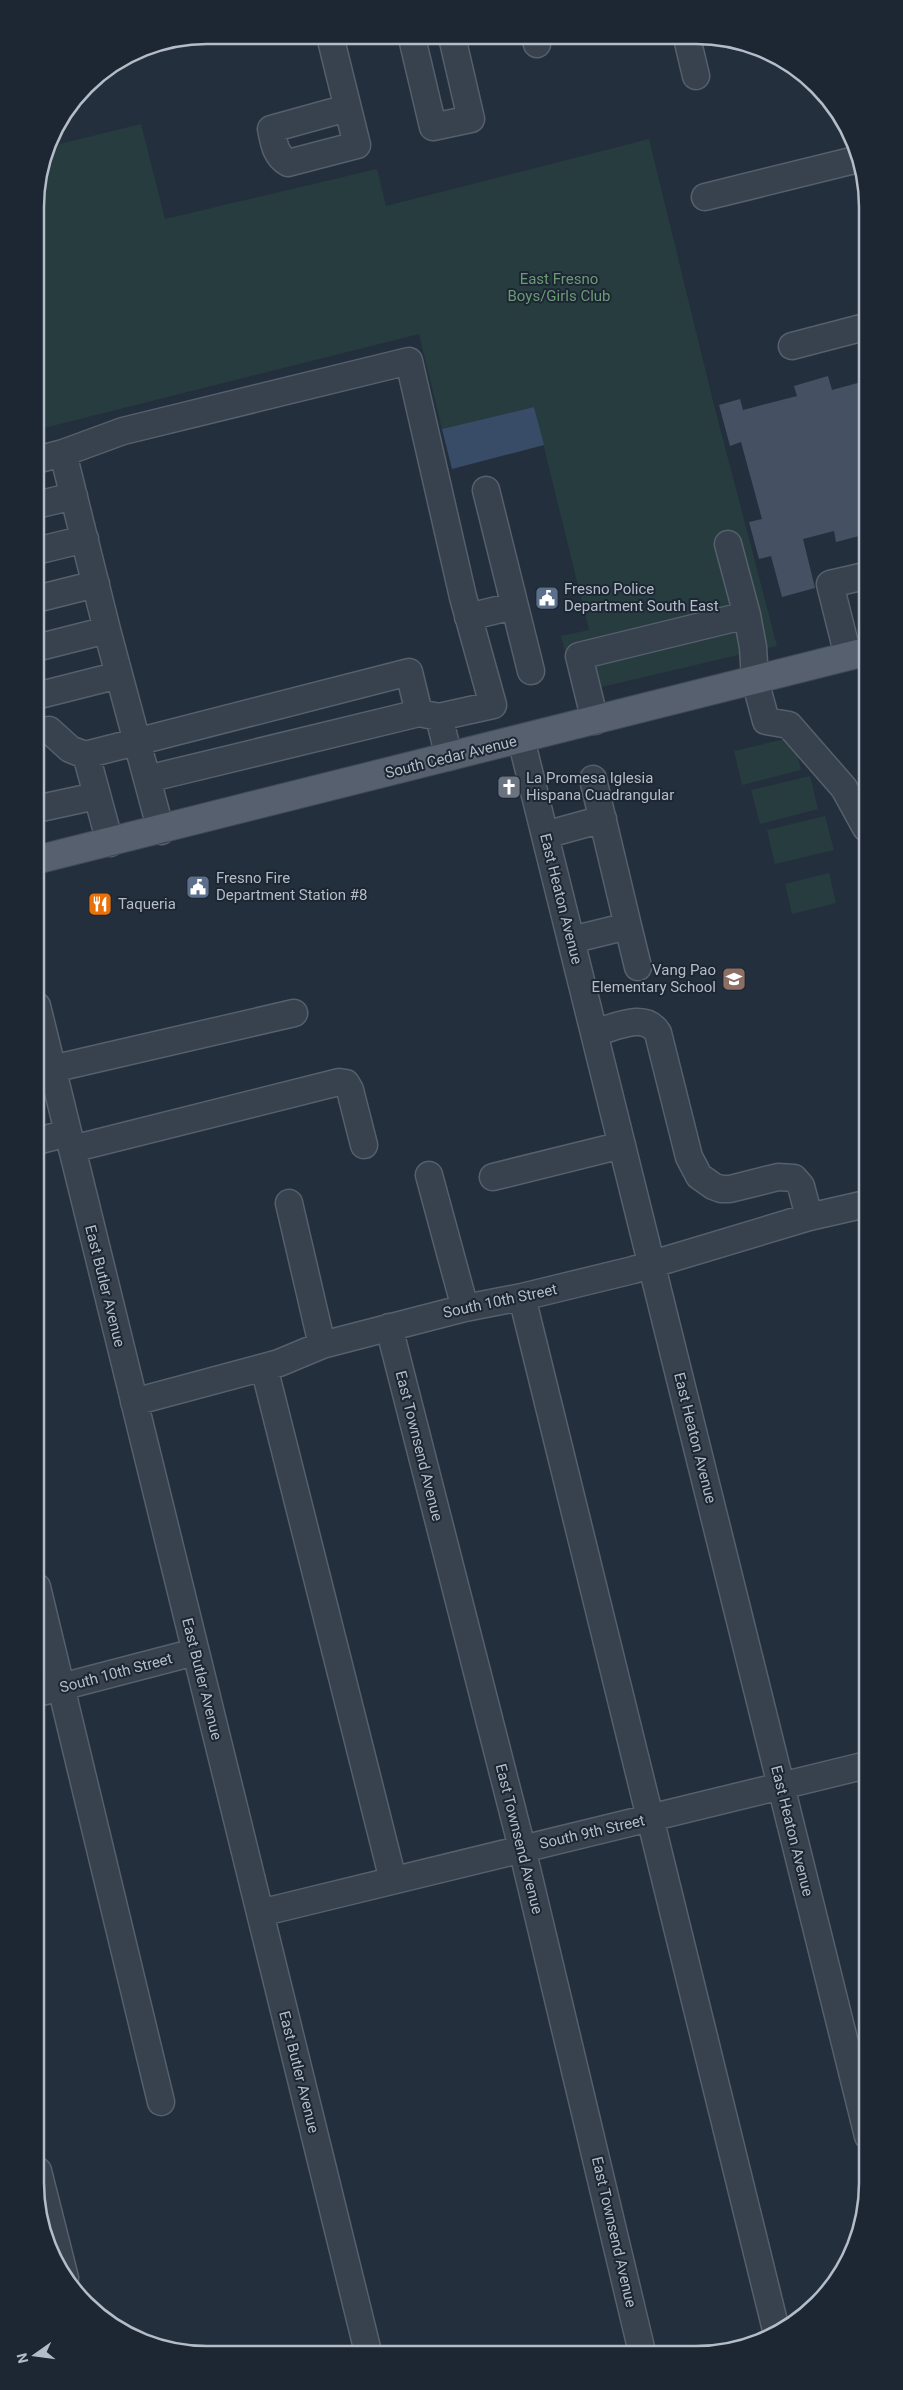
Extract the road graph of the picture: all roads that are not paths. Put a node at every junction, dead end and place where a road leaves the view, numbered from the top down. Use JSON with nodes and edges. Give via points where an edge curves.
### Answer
{"nodes":[{"id":1,"x":332,"y":44,"type":"edge"},
{"id":2,"x":413,"y":44,"type":"edge"},
{"id":3,"x":454,"y":44,"type":"edge"},
{"id":4,"x":688,"y":44,"type":"edge"},
{"id":5,"x":696,"y":76,"type":"dead end"},
{"id":6,"x":347,"y":108,"type":"dead end"},
{"id":7,"x":853,"y":161,"type":"edge"},
{"id":8,"x":705,"y":197,"type":"dead end"},
{"id":9,"x":859,"y":329,"type":"edge"},
{"id":10,"x":792,"y":346,"type":"dead end"},
{"id":11,"x":64,"y":453,"type":"junction"},
{"id":12,"x":44,"y":458,"type":"edge"},
{"id":13,"x":486,"y":490,"type":"dead end"},
{"id":14,"x":74,"y":496,"type":"junction"},
{"id":15,"x":44,"y":503,"type":"edge"},
{"id":16,"x":85,"y":539,"type":"junction"},
{"id":17,"x":728,"y":544,"type":"dead end"},
{"id":18,"x":44,"y":549,"type":"edge"},
{"id":19,"x":859,"y":577,"type":"edge"},
{"id":20,"x":96,"y":584,"type":"junction"},
{"id":21,"x":44,"y":597,"type":"edge"},
{"id":22,"x":514,"y":606,"type":"junction"},
{"id":23,"x":747,"y":615,"type":"junction"},
{"id":24,"x":468,"y":617,"type":"junction"},
{"id":25,"x":107,"y":630,"type":"junction"},
{"id":26,"x":44,"y":646,"type":"edge"},
{"id":27,"x":857,"y":654,"type":"edge"},
{"id":28,"x":531,"y":672,"type":"dead end"},
{"id":29,"x":119,"y":675,"type":"junction"},
{"id":30,"x":755,"y":680,"type":"junction"},
{"id":31,"x":44,"y":694,"type":"edge"},
{"id":32,"x":429,"y":715,"type":"junction"},
{"id":33,"x":595,"y":721,"type":"junction"},
{"id":34,"x":49,"y":730,"type":"dead end"},
{"id":35,"x":521,"y":739,"type":"junction"},
{"id":36,"x":137,"y":741,"type":"junction"},
{"id":37,"x":85,"y":755,"type":"junction"},
{"id":38,"x":449,"y":757,"type":"junction"},
{"id":39,"x":147,"y":779,"type":"junction"},
{"id":40,"x":593,"y":779,"type":"dead end"},
{"id":41,"x":96,"y":796,"type":"junction"},
{"id":42,"x":44,"y":807,"type":"edge"},
{"id":43,"x":859,"y":815,"type":"edge"},
{"id":44,"x":602,"y":819,"type":"junction"},
{"id":45,"x":161,"y":830,"type":"junction"},
{"id":46,"x":545,"y":835,"type":"junction"},
{"id":47,"x":110,"y":843,"type":"junction"},
{"id":48,"x":44,"y":858,"type":"edge"},
{"id":49,"x":628,"y":926,"type":"junction"},
{"id":50,"x":571,"y":940,"type":"junction"},
{"id":51,"x":638,"y":967,"type":"dead end"},
{"id":52,"x":294,"y":1013,"type":"dead end"},
{"id":53,"x":594,"y":1033,"type":"junction"},
{"id":54,"x":44,"y":1035,"type":"edge"},
{"id":55,"x":52,"y":1069,"type":"junction"},
{"id":56,"x":44,"y":1141,"type":"edge"},
{"id":57,"x":70,"y":1141,"type":"junction"},
{"id":58,"x":364,"y":1145,"type":"dead end"},
{"id":59,"x":622,"y":1145,"type":"junction"},
{"id":60,"x":429,"y":1174,"type":"dead end"},
{"id":61,"x":493,"y":1177,"type":"dead end"},
{"id":62,"x":289,"y":1202,"type":"dead end"},
{"id":63,"x":859,"y":1206,"type":"edge"},
{"id":64,"x":809,"y":1217,"type":"junction"},
{"id":65,"x":652,"y":1264,"type":"junction"},
{"id":66,"x":522,"y":1298,"type":"junction"},
{"id":67,"x":465,"y":1308,"type":"junction"},
{"id":68,"x":389,"y":1327,"type":"junction"},
{"id":69,"x":322,"y":1345,"type":"junction"},
{"id":70,"x":264,"y":1367,"type":"junction"},
{"id":71,"x":134,"y":1402,"type":"junction"},
{"id":72,"x":44,"y":1614,"type":"edge"},
{"id":73,"x":195,"y":1652,"type":"junction"},
{"id":74,"x":63,"y":1687,"type":"junction"},
{"id":75,"x":44,"y":1692,"type":"edge"},
{"id":76,"x":859,"y":1767,"type":"edge"},
{"id":77,"x":781,"y":1786,"type":"junction"},
{"id":78,"x":650,"y":1818,"type":"junction"},
{"id":79,"x":522,"y":1848,"type":"junction"},
{"id":80,"x":393,"y":1880,"type":"junction"},
{"id":81,"x":260,"y":1913,"type":"junction"},
{"id":82,"x":859,"y":2100,"type":"edge"},
{"id":83,"x":161,"y":2102,"type":"dead end"},
{"id":84,"x":45,"y":2198,"type":"edge"},
{"id":85,"x":57,"y":2247,"type":"edge"},
{"id":86,"x":775,"y":2326,"type":"edge"},
{"id":87,"x":367,"y":2346,"type":"edge"},
{"id":88,"x":641,"y":2346,"type":"edge"}],
"edges":[{"from":1,"to":6,"type":"street"},
{"from":2,"to":3,"type":"street","via":[[433,128],[471,119]]},
{"from":4,"to":5,"type":"street"},
{"from":7,"to":8,"type":"street"},
{"from":9,"to":10,"type":"street"},
{"from":11,"to":12,"type":"street"},
{"from":11,"to":14,"type":"street"},
{"from":11,"to":24,"type":"street","via":[[123,430],[409,361]]},
{"from":13,"to":22,"type":"street"},
{"from":14,"to":15,"type":"street"},
{"from":14,"to":16,"type":"street"},
{"from":16,"to":18,"type":"street"},
{"from":16,"to":20,"type":"street"},
{"from":17,"to":23,"type":"street"},
{"from":19,"to":27,"type":"street","via":[[830,584]]},
{"from":20,"to":21,"type":"street"},
{"from":20,"to":25,"type":"street"},
{"from":22,"to":24,"type":"street"},
{"from":22,"to":28,"type":"street"},
{"from":23,"to":30,"type":"street"},
{"from":23,"to":33,"type":"street","via":[[579,656]]},
{"from":24,"to":32,"type":"street","via":[[493,705]]},
{"from":25,"to":26,"type":"street"},
{"from":25,"to":29,"type":"street"},
{"from":27,"to":30,"type":"main road","name":"South Cedar Avenue"},
{"from":29,"to":31,"type":"street"},
{"from":29,"to":36,"type":"street"},
{"from":30,"to":33,"type":"main road","name":"South Cedar Avenue"},
{"from":30,"to":43,"type":"street","via":[[766,721],[788,725],[844,788]]},
{"from":32,"to":36,"type":"street","via":[[409,672]]},
{"from":32,"to":38,"type":"street"},
{"from":32,"to":39,"type":"street"},
{"from":33,"to":35,"type":"main road","name":"South Cedar Avenue"},
{"from":34,"to":37,"type":"street","via":[[70,749]]},
{"from":35,"to":38,"type":"main road","name":"South Cedar Avenue"},
{"from":35,"to":46,"type":"street","name":"East Heaton Avenue"},
{"from":36,"to":37,"type":"street"},
{"from":36,"to":39,"type":"street"},
{"from":37,"to":41,"type":"street"},
{"from":38,"to":45,"type":"main road","name":"South Cedar Avenue"},
{"from":39,"to":45,"type":"street"},
{"from":40,"to":44,"type":"street"},
{"from":41,"to":42,"type":"street"},
{"from":41,"to":47,"type":"street"},
{"from":44,"to":46,"type":"street"},
{"from":44,"to":49,"type":"street"},
{"from":45,"to":47,"type":"main road","name":"South Cedar Avenue"},
{"from":46,"to":50,"type":"street","name":"East Heaton Avenue"},
{"from":47,"to":48,"type":"main road","name":"South Cedar Avenue"},
{"from":49,"to":50,"type":"street"},
{"from":49,"to":51,"type":"street"},
{"from":50,"to":53,"type":"street","name":"East Heaton Avenue"},
{"from":52,"to":55,"type":"street"},
{"from":53,"to":59,"type":"street","name":"East Heaton Avenue"},
{"from":53,"to":64,"type":"street","via":[[638,1021],[648,1022],[658,1034],[688,1157],[699,1176],[721,1189],[778,1177],[794,1178],[801,1186]]},
{"from":54,"to":55,"type":"street","name":"East Butler Avenue"},
{"from":55,"to":57,"type":"street","name":"East Butler Avenue"},
{"from":56,"to":57,"type":"street"},
{"from":57,"to":58,"type":"street","via":[[339,1082],[346,1083],[350,1090]]},
{"from":57,"to":71,"type":"street","name":"East Butler Avenue"},
{"from":59,"to":61,"type":"street"},
{"from":59,"to":65,"type":"street","name":"East Heaton Avenue"},
{"from":60,"to":67,"type":"street"},
{"from":62,"to":69,"type":"street"},
{"from":63,"to":64,"type":"street","name":"South 10th Street"},
{"from":64,"to":65,"type":"street","name":"South 10th Street"},
{"from":65,"to":66,"type":"street","name":"South 10th Street"},
{"from":65,"to":77,"type":"street","name":"East Heaton Avenue"},
{"from":66,"to":67,"type":"street","name":"South 10th Street"},
{"from":66,"to":78,"type":"street"},
{"from":67,"to":68,"type":"street","name":"South 10th Street"},
{"from":68,"to":69,"type":"street","name":"South 10th Street"},
{"from":68,"to":79,"type":"street","name":"East Townsend Avenue"},
{"from":69,"to":70,"type":"street","name":"South 10th Street"},
{"from":70,"to":71,"type":"street","name":"South 10th Street"},
{"from":70,"to":80,"type":"street"},
{"from":71,"to":73,"type":"street","name":"East Butler Avenue"},
{"from":72,"to":74,"type":"street"},
{"from":73,"to":74,"type":"street","name":"South 10th Street"},
{"from":73,"to":81,"type":"street","name":"East Butler Avenue"},
{"from":74,"to":75,"type":"street","name":"South 10th Street"},
{"from":74,"to":83,"type":"street"},
{"from":76,"to":77,"type":"street","name":"South 9th Street"},
{"from":77,"to":78,"type":"street","name":"South 9th Street"},
{"from":77,"to":82,"type":"street","name":"East Heaton Avenue"},
{"from":78,"to":79,"type":"street","name":"South 9th Street"},
{"from":78,"to":86,"type":"street"},
{"from":79,"to":80,"type":"street","name":"South 9th Street"},
{"from":79,"to":88,"type":"street","name":"East Townsend Avenue"},
{"from":80,"to":81,"type":"street","name":"South 9th Street"},
{"from":81,"to":87,"type":"street","name":"East Butler Avenue"},
{"from":84,"to":85,"type":"street"}]}
